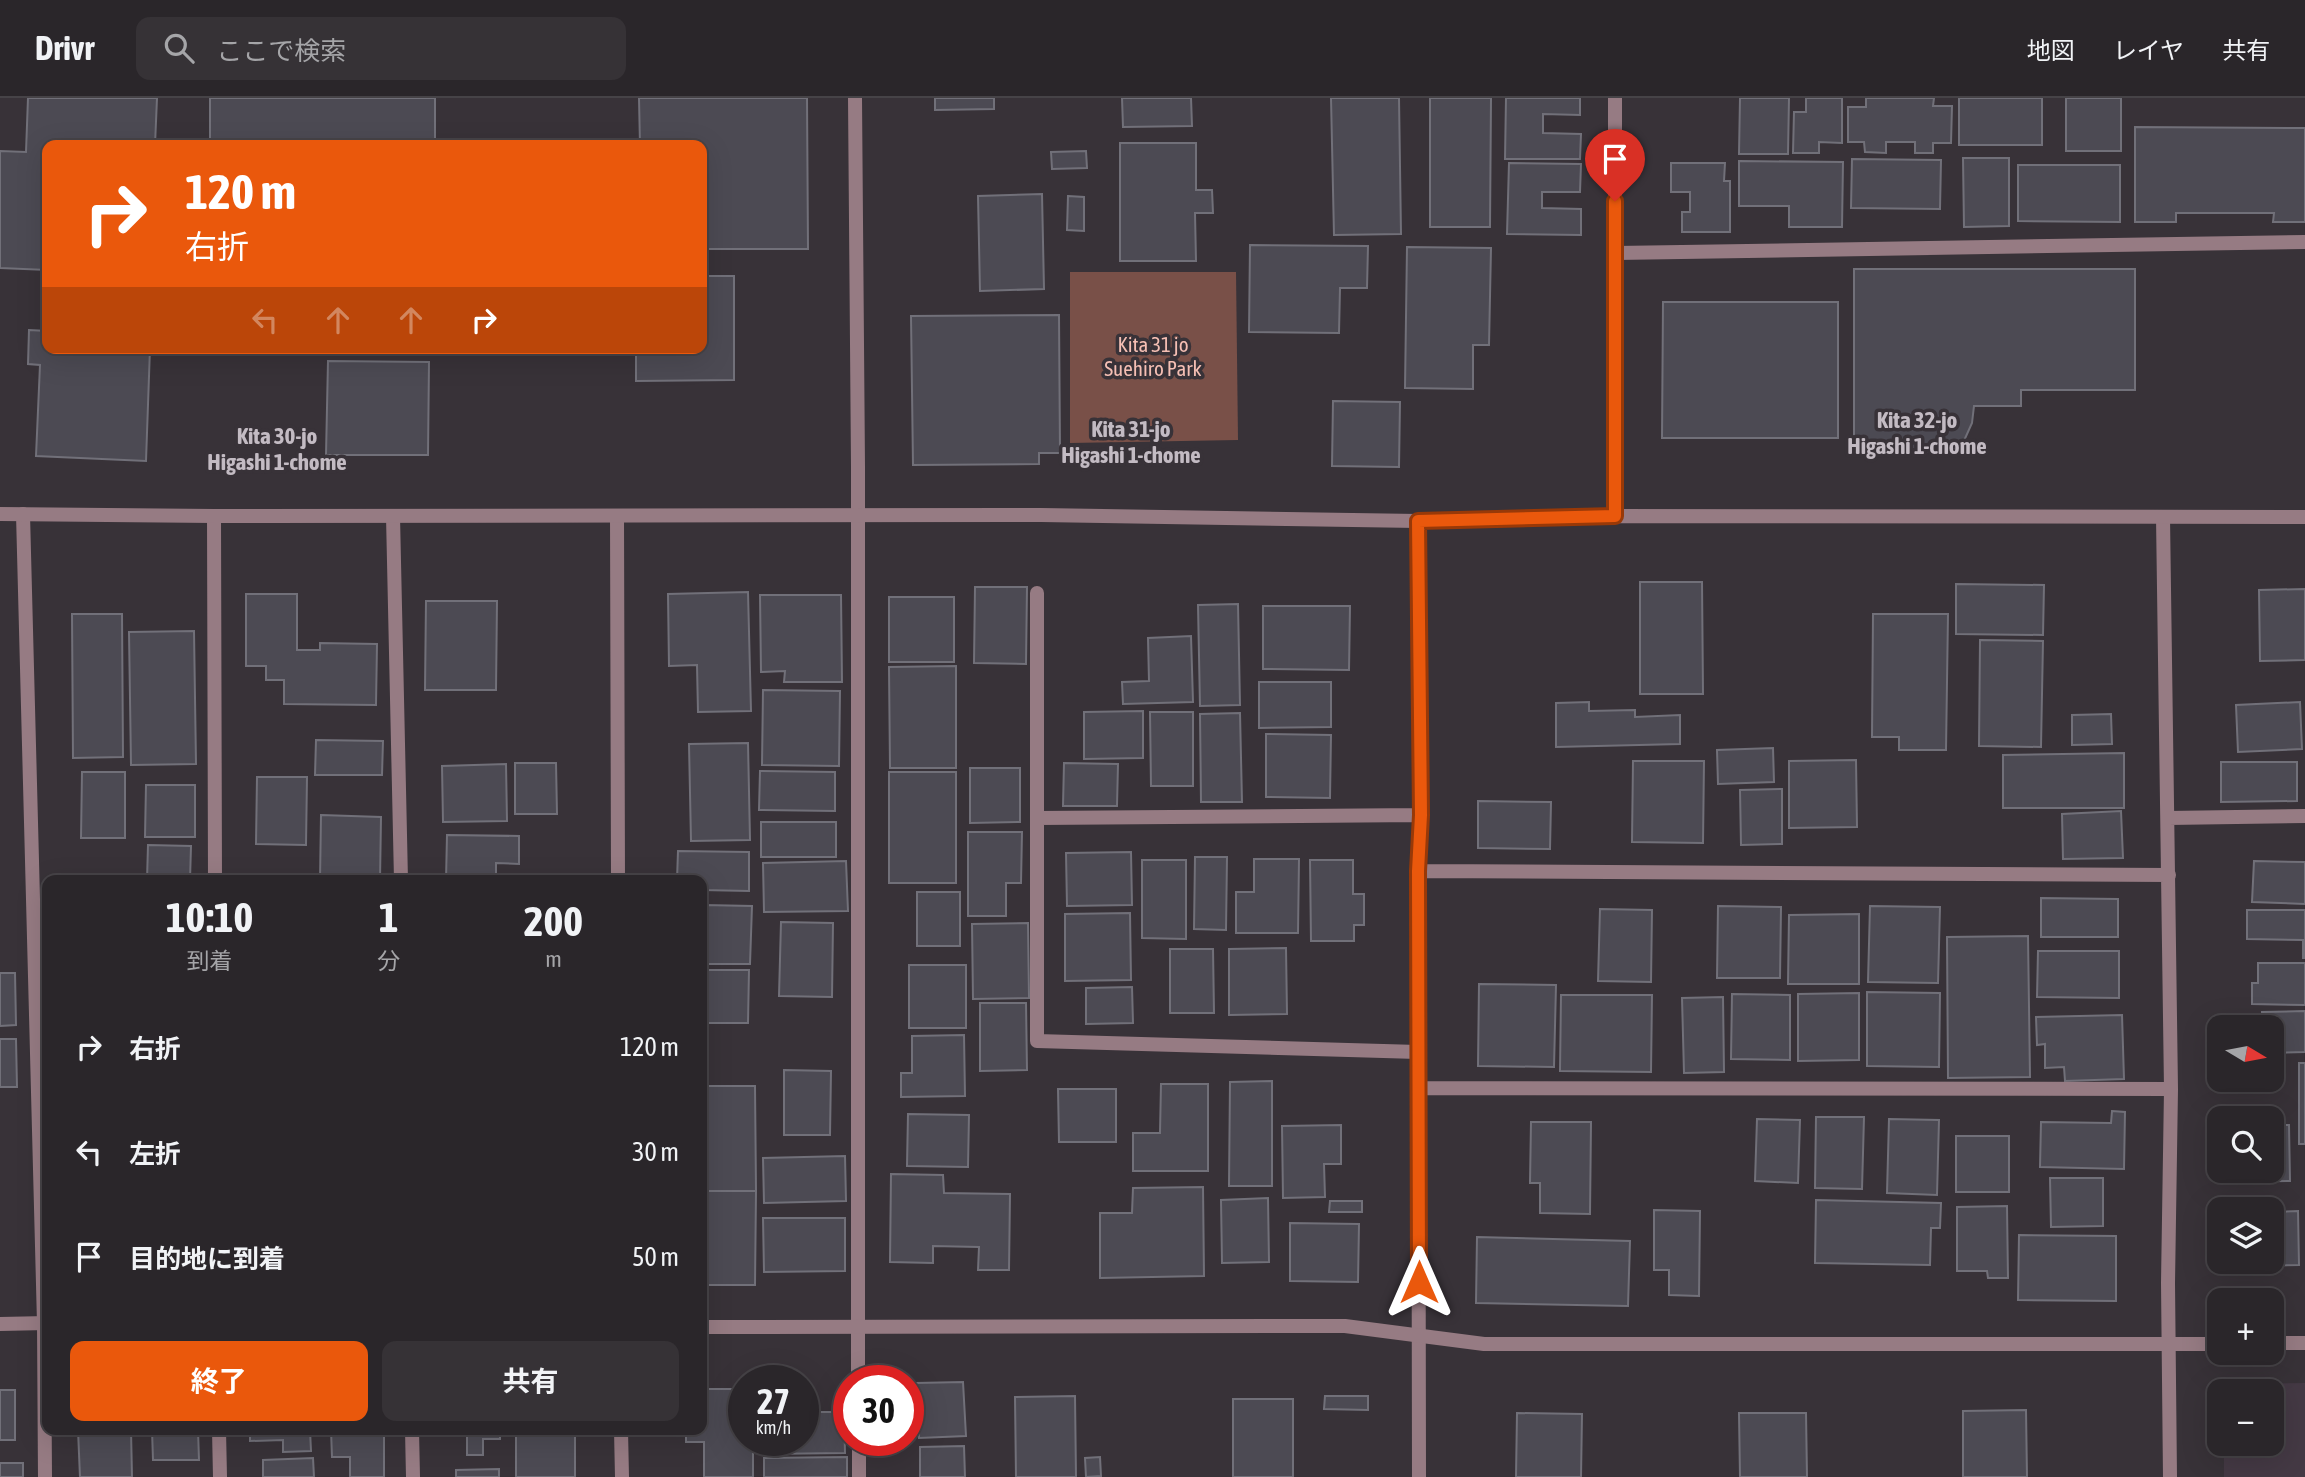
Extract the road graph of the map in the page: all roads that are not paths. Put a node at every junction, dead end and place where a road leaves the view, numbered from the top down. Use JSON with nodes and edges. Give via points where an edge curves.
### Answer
{"nodes":[{"id":1,"x":855,"y":98,"type":"edge"},
{"id":2,"x":1615,"y":98,"type":"edge"},
{"id":3,"x":2305,"y":242,"type":"edge"},
{"id":4,"x":1616,"y":253,"type":"junction"},
{"id":5,"x":0,"y":514,"type":"edge"},
{"id":6,"x":23,"y":514,"type":"junction"},
{"id":7,"x":858,"y":515,"type":"junction"},
{"id":8,"x":215,"y":516,"type":"junction"},
{"id":9,"x":393,"y":516,"type":"junction"},
{"id":10,"x":617,"y":516,"type":"junction"},
{"id":11,"x":1615,"y":516,"type":"junction"},
{"id":12,"x":2164,"y":517,"type":"junction"},
{"id":13,"x":2305,"y":517,"type":"edge"},
{"id":14,"x":1418,"y":521,"type":"junction"},
{"id":15,"x":1037,"y":593,"type":"dead end"},
{"id":16,"x":1421,"y":815,"type":"junction"},
{"id":17,"x":2305,"y":816,"type":"edge"},
{"id":18,"x":1038,"y":818,"type":"junction"},
{"id":19,"x":2168,"y":818,"type":"junction"},
{"id":20,"x":1418,"y":871,"type":"junction"},
{"id":21,"x":215,"y":875,"type":"edge"},
{"id":22,"x":401,"y":875,"type":"edge"},
{"id":23,"x":618,"y":875,"type":"edge"},
{"id":24,"x":2169,"y":875,"type":"junction"},
{"id":25,"x":1418,"y":1052,"type":"junction"},
{"id":26,"x":1418,"y":1088,"type":"junction"},
{"id":27,"x":2171,"y":1089,"type":"junction"},
{"id":28,"x":42,"y":1182,"type":"edge"},
{"id":29,"x":42,"y":1323,"type":"edge"},
{"id":30,"x":0,"y":1324,"type":"edge"},
{"id":31,"x":707,"y":1327,"type":"edge"},
{"id":32,"x":858,"y":1327,"type":"junction"},
{"id":33,"x":1418,"y":1335,"type":"junction"},
{"id":34,"x":2284,"y":1343,"type":"edge"},
{"id":35,"x":2305,"y":1343,"type":"edge"},
{"id":36,"x":2207,"y":1344,"type":"edge"},
{"id":37,"x":2169,"y":1345,"type":"junction"},
{"id":38,"x":858,"y":1365,"type":"edge"},
{"id":39,"x":45,"y":1435,"type":"edge"},
{"id":40,"x":219,"y":1435,"type":"edge"},
{"id":41,"x":412,"y":1435,"type":"edge"},
{"id":42,"x":621,"y":1435,"type":"edge"},
{"id":43,"x":859,"y":1456,"type":"edge"},
{"id":44,"x":45,"y":1477,"type":"edge"},
{"id":45,"x":220,"y":1477,"type":"edge"},
{"id":46,"x":413,"y":1477,"type":"edge"},
{"id":47,"x":622,"y":1477,"type":"edge"},
{"id":48,"x":859,"y":1477,"type":"edge"},
{"id":49,"x":1419,"y":1477,"type":"edge"},
{"id":50,"x":2170,"y":1477,"type":"edge"}],
"edges":[{"from":1,"to":7,"type":"street"},
{"from":2,"to":4,"type":"street"},
{"from":3,"to":4,"type":"street"},
{"from":4,"to":11,"type":"street"},
{"from":5,"to":6,"type":"street"},
{"from":6,"to":8,"type":"street"},
{"from":6,"to":28,"type":"street"},
{"from":7,"to":10,"type":"street"},
{"from":7,"to":14,"type":"street"},
{"from":7,"to":32,"type":"street"},
{"from":8,"to":9,"type":"street"},
{"from":8,"to":21,"type":"street"},
{"from":9,"to":10,"type":"street"},
{"from":9,"to":22,"type":"street"},
{"from":10,"to":23,"type":"street"},
{"from":11,"to":12,"type":"street"},
{"from":11,"to":14,"type":"street"},
{"from":12,"to":13,"type":"street"},
{"from":12,"to":19,"type":"street"},
{"from":14,"to":16,"type":"street"},
{"from":15,"to":18,"type":"street"},
{"from":16,"to":18,"type":"street"},
{"from":16,"to":20,"type":"street"},
{"from":17,"to":19,"type":"street"},
{"from":18,"to":25,"type":"street","via":[[1037,1041]]},
{"from":19,"to":24,"type":"street"},
{"from":20,"to":24,"type":"street"},
{"from":20,"to":25,"type":"street"},
{"from":24,"to":27,"type":"street"},
{"from":25,"to":26,"type":"street"},
{"from":26,"to":27,"type":"street"},
{"from":26,"to":33,"type":"street"},
{"from":27,"to":37,"type":"street"},
{"from":29,"to":30,"type":"street"},
{"from":31,"to":32,"type":"street"},
{"from":32,"to":33,"type":"street","via":[[1345,1326]]},
{"from":32,"to":38,"type":"street"},
{"from":33,"to":37,"type":"street","via":[[1484,1344]]},
{"from":33,"to":49,"type":"street"},
{"from":34,"to":35,"type":"street"},
{"from":36,"to":37,"type":"street"},
{"from":37,"to":50,"type":"street"},
{"from":39,"to":44,"type":"street"},
{"from":40,"to":45,"type":"street"},
{"from":41,"to":46,"type":"street"},
{"from":42,"to":47,"type":"street"},
{"from":43,"to":48,"type":"street"}]}
